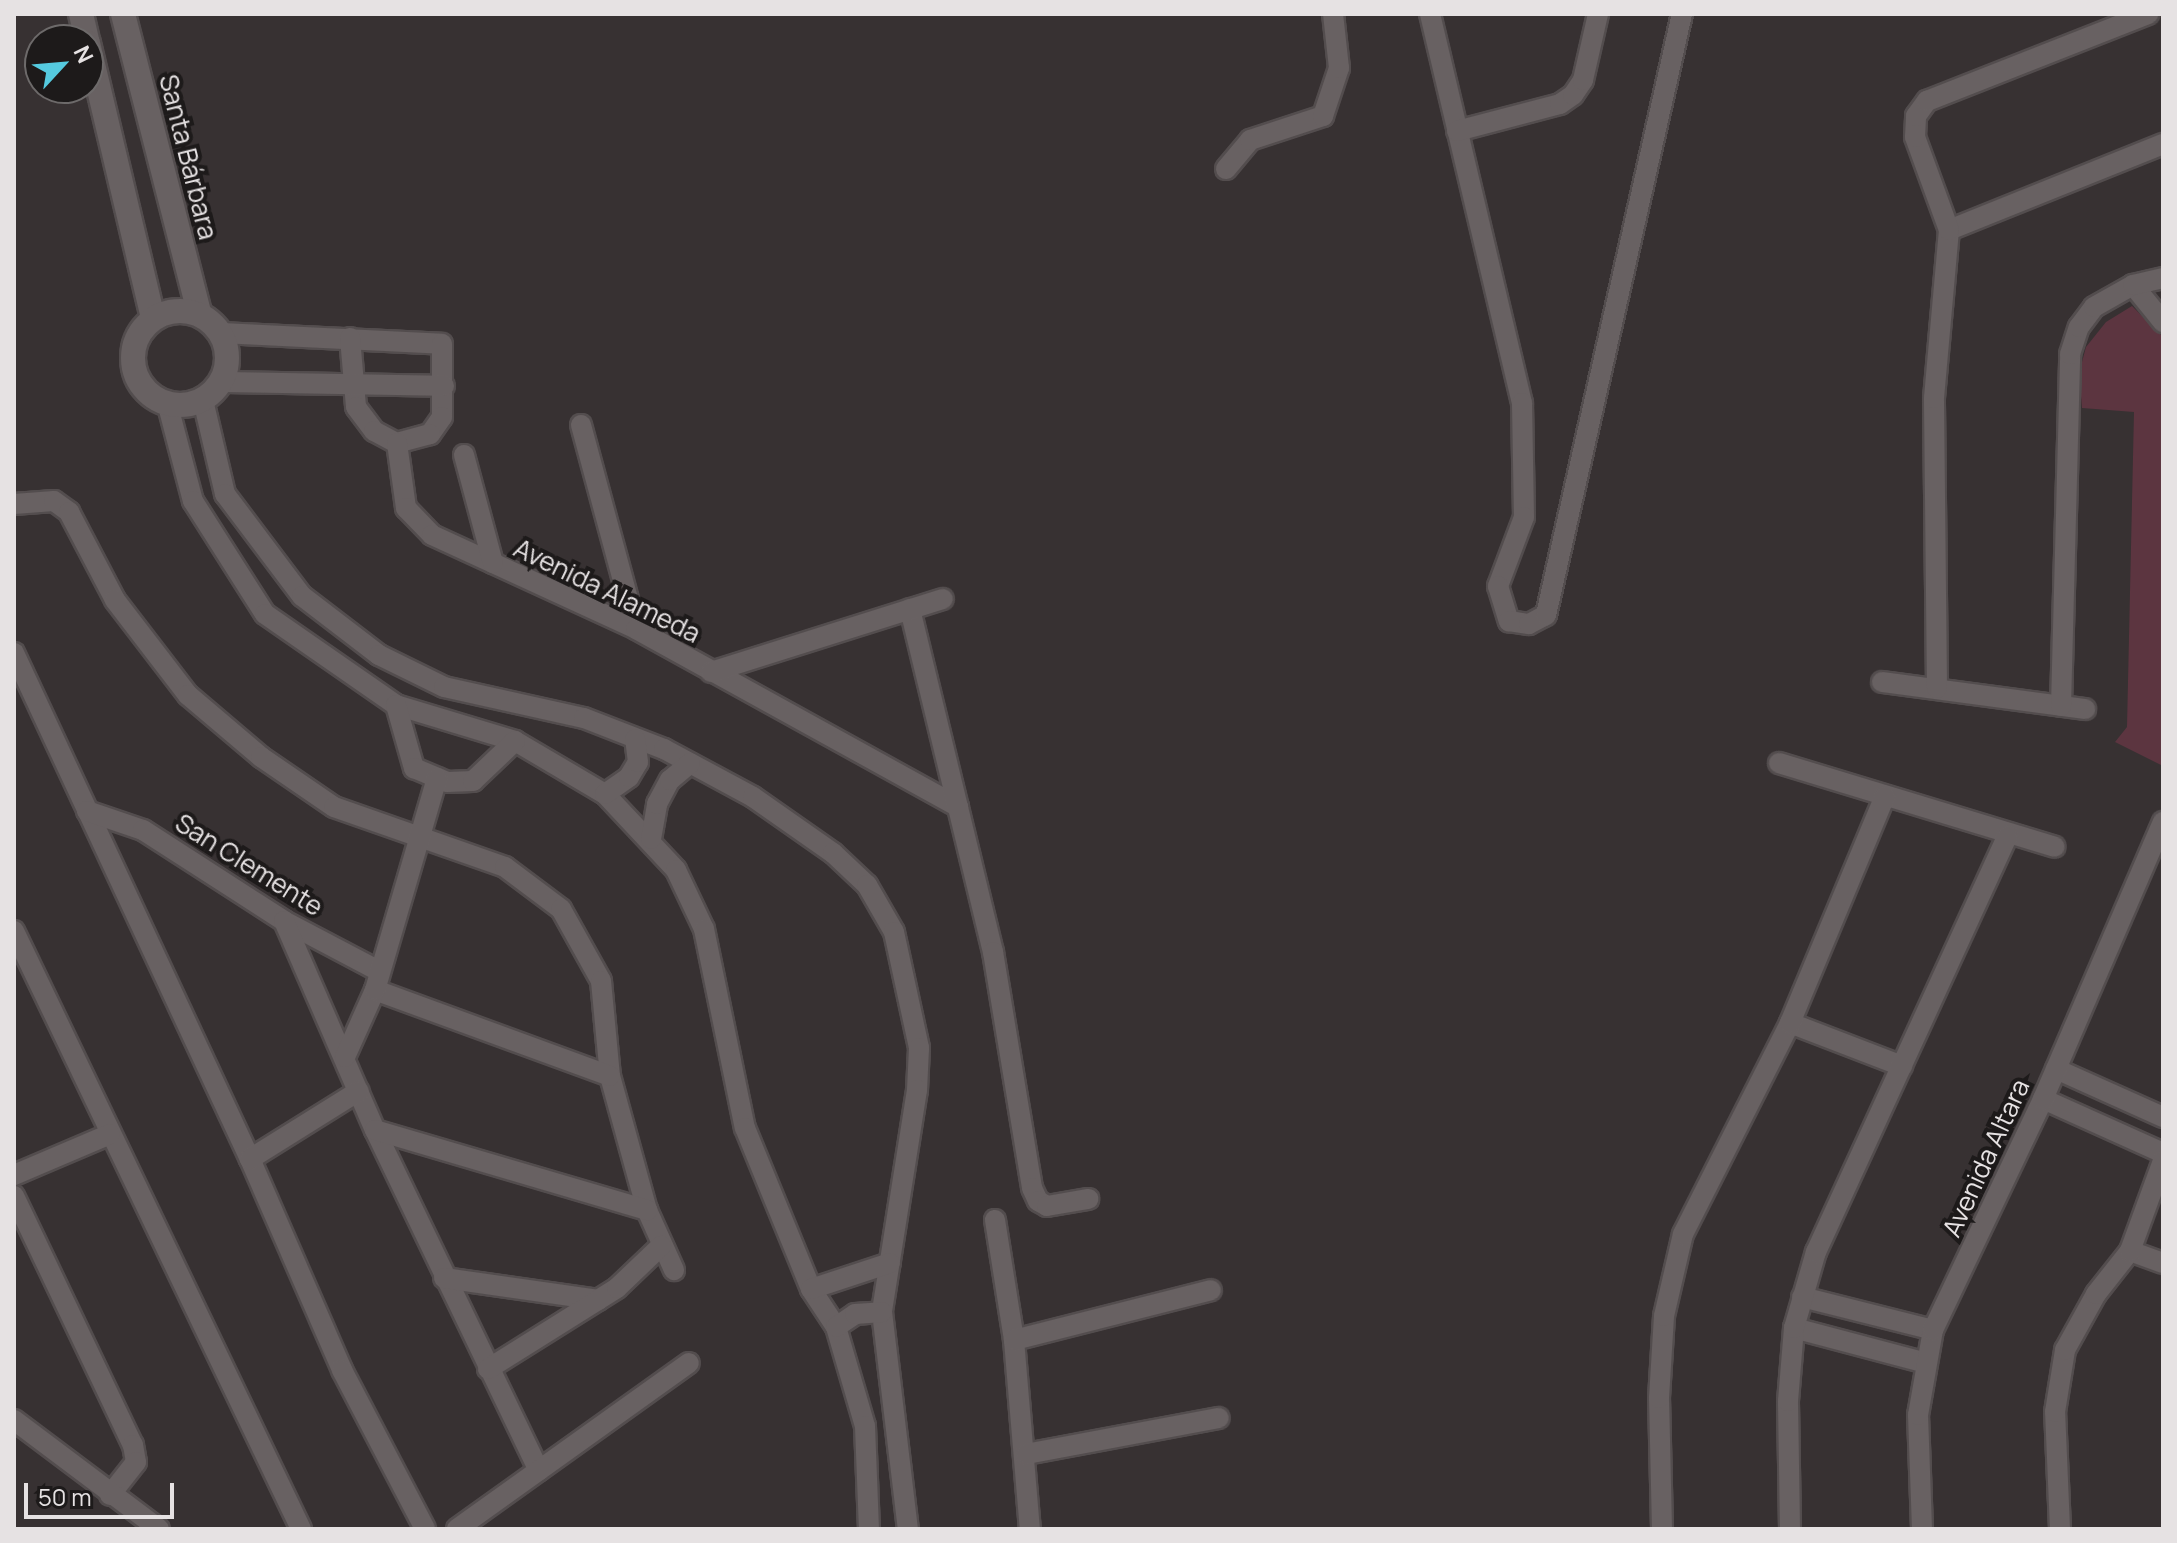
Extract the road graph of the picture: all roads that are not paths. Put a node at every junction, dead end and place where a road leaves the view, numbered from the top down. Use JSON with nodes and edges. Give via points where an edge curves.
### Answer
{"nodes":[{"id":1,"x":123,"y":14,"type":"edge"},
{"id":2,"x":1333,"y":14,"type":"edge"},
{"id":3,"x":1430,"y":14,"type":"edge"},
{"id":4,"x":1598,"y":14,"type":"edge"},
{"id":5,"x":1682,"y":14,"type":"edge"},
{"id":6,"x":2148,"y":14,"type":"edge"},
{"id":7,"x":103,"y":104,"type":"edge"},
{"id":8,"x":1457,"y":131,"type":"junction"},
{"id":9,"x":2163,"y":144,"type":"edge"},
{"id":10,"x":1226,"y":169,"type":"dead end"},
{"id":11,"x":1949,"y":230,"type":"junction"},
{"id":12,"x":2163,"y":278,"type":"edge"},
{"id":13,"x":2133,"y":285,"type":"junction"},
{"id":14,"x":199,"y":313,"type":"junction"},
{"id":15,"x":153,"y":317,"type":"junction"},
{"id":16,"x":2163,"y":322,"type":"edge"},
{"id":17,"x":221,"y":333,"type":"junction"},
{"id":18,"x":350,"y":338,"type":"junction"},
{"id":19,"x":221,"y":382,"type":"junction"},
{"id":20,"x":353,"y":384,"type":"junction"},
{"id":21,"x":444,"y":386,"type":"junction"},
{"id":22,"x":203,"y":400,"type":"junction"},
{"id":23,"x":168,"y":406,"type":"junction"},
{"id":24,"x":581,"y":425,"type":"dead end"},
{"id":25,"x":397,"y":443,"type":"junction"},
{"id":26,"x":464,"y":455,"type":"dead end"},
{"id":27,"x":14,"y":504,"type":"edge"},
{"id":28,"x":493,"y":563,"type":"junction"},
{"id":29,"x":943,"y":599,"type":"dead end"},
{"id":30,"x":910,"y":609,"type":"junction"},
{"id":31,"x":636,"y":629,"type":"junction"},
{"id":32,"x":14,"y":653,"type":"edge"},
{"id":33,"x":711,"y":672,"type":"junction"},
{"id":34,"x":1882,"y":682,"type":"dead end"},
{"id":35,"x":1937,"y":688,"type":"junction"},
{"id":36,"x":396,"y":705,"type":"junction"},
{"id":37,"x":2061,"y":706,"type":"junction"},
{"id":38,"x":2085,"y":709,"type":"dead end"},
{"id":39,"x":635,"y":739,"type":"junction"},
{"id":40,"x":515,"y":741,"type":"junction"},
{"id":41,"x":690,"y":763,"type":"junction"},
{"id":42,"x":1779,"y":763,"type":"dead end"},
{"id":43,"x":437,"y":778,"type":"junction"},
{"id":44,"x":605,"y":794,"type":"junction"},
{"id":45,"x":1885,"y":796,"type":"junction"},
{"id":46,"x":958,"y":807,"type":"junction"},
{"id":47,"x":87,"y":811,"type":"junction"},
{"id":48,"x":2163,"y":822,"type":"edge"},
{"id":49,"x":2007,"y":836,"type":"junction"},
{"id":50,"x":651,"y":839,"type":"junction"},
{"id":51,"x":420,"y":840,"type":"junction"},
{"id":52,"x":2055,"y":847,"type":"dead end"},
{"id":53,"x":284,"y":921,"type":"junction"},
{"id":54,"x":14,"y":931,"type":"edge"},
{"id":55,"x":377,"y":981,"type":"junction"},
{"id":56,"x":1790,"y":1023,"type":"junction"},
{"id":57,"x":345,"y":1057,"type":"junction"},
{"id":58,"x":1902,"y":1066,"type":"junction"},
{"id":59,"x":2056,"y":1069,"type":"junction"},
{"id":60,"x":610,"y":1076,"type":"junction"},
{"id":61,"x":359,"y":1091,"type":"junction"},
{"id":62,"x":2107,"y":1091,"type":"junction"},
{"id":63,"x":2043,"y":1099,"type":"junction"},
{"id":64,"x":2163,"y":1117,"type":"edge"},
{"id":65,"x":2095,"y":1122,"type":"junction"},
{"id":66,"x":375,"y":1130,"type":"junction"},
{"id":67,"x":110,"y":1134,"type":"junction"},
{"id":68,"x":2163,"y":1153,"type":"edge"},
{"id":69,"x":250,"y":1159,"type":"junction"},
{"id":70,"x":2163,"y":1161,"type":"edge"},
{"id":71,"x":14,"y":1175,"type":"edge"},
{"id":72,"x":14,"y":1196,"type":"edge"},
{"id":73,"x":1088,"y":1199,"type":"dead end"},
{"id":74,"x":647,"y":1210,"type":"junction"},
{"id":75,"x":995,"y":1220,"type":"dead end"},
{"id":76,"x":661,"y":1246,"type":"junction"},
{"id":77,"x":2130,"y":1251,"type":"junction"},
{"id":78,"x":890,"y":1263,"type":"junction"},
{"id":79,"x":2163,"y":1263,"type":"edge"},
{"id":80,"x":674,"y":1270,"type":"dead end"},
{"id":81,"x":444,"y":1278,"type":"junction"},
{"id":82,"x":811,"y":1289,"type":"junction"},
{"id":83,"x":1211,"y":1290,"type":"dead end"},
{"id":84,"x":1802,"y":1297,"type":"junction"},
{"id":85,"x":598,"y":1300,"type":"junction"},
{"id":86,"x":882,"y":1312,"type":"junction"},
{"id":87,"x":1869,"y":1315,"type":"junction"},
{"id":88,"x":836,"y":1327,"type":"junction"},
{"id":89,"x":1794,"y":1328,"type":"junction"},
{"id":90,"x":1933,"y":1330,"type":"junction"},
{"id":91,"x":1014,"y":1340,"type":"junction"},
{"id":92,"x":1865,"y":1345,"type":"junction"},
{"id":93,"x":1923,"y":1362,"type":"junction"},
{"id":94,"x":689,"y":1363,"type":"dead end"},
{"id":95,"x":488,"y":1369,"type":"junction"},
{"id":96,"x":1219,"y":1418,"type":"dead end"},
{"id":97,"x":14,"y":1420,"type":"edge"},
{"id":98,"x":1026,"y":1454,"type":"junction"},
{"id":99,"x":539,"y":1471,"type":"junction"},
{"id":100,"x":110,"y":1495,"type":"junction"},
{"id":101,"x":868,"y":1528,"type":"edge"},
{"id":102,"x":159,"y":1529,"type":"edge"},
{"id":103,"x":301,"y":1529,"type":"edge"},
{"id":104,"x":425,"y":1529,"type":"edge"},
{"id":105,"x":457,"y":1529,"type":"edge"},
{"id":106,"x":908,"y":1529,"type":"edge"},
{"id":107,"x":1030,"y":1529,"type":"edge"},
{"id":108,"x":1662,"y":1529,"type":"edge"},
{"id":109,"x":1790,"y":1529,"type":"edge"},
{"id":110,"x":1922,"y":1529,"type":"edge"},
{"id":111,"x":2060,"y":1529,"type":"edge"}],
"edges":[{"from":1,"to":14,"type":"street","name":"Santa Bárbara"},
{"from":2,"to":10,"type":"street","via":[[1339,68],[1323,116],[1250,140]]},
{"from":3,"to":8,"type":"street"},
{"from":4,"to":8,"type":"street","via":[[1583,80],[1573,95],[1560,104]]},
{"from":5,"to":8,"type":"street","via":[[1546,615],[1529,624],[1509,621],[1500,606],[1498,586],[1524,517],[1526,444],[1522,403]]},
{"from":6,"to":11,"type":"street","via":[[1927,101],[1916,116],[1915,137]]},
{"from":7,"to":15,"type":"street"},
{"from":9,"to":11,"type":"street"},
{"from":11,"to":35,"type":"street","via":[[1934,398]]},
{"from":12,"to":13,"type":"street"},
{"from":13,"to":16,"type":"street"},
{"from":13,"to":37,"type":"street","via":[[2094,307],[2079,327],[2070,354]]},
{"from":14,"to":15,"type":"street","via":[[170,311]]},
{"from":14,"to":17,"type":"street"},
{"from":15,"to":23,"type":"street","via":[[136,341],[133,366],[145,389]]},
{"from":17,"to":18,"type":"street"},
{"from":17,"to":19,"type":"street","via":[[227,357]]},
{"from":18,"to":20,"type":"street"},
{"from":18,"to":21,"type":"street","via":[[442,344]]},
{"from":19,"to":20,"type":"street"},
{"from":19,"to":22,"type":"street"},
{"from":20,"to":21,"type":"street"},
{"from":20,"to":25,"type":"street","via":[[356,407],[374,431]]},
{"from":21,"to":25,"type":"street","via":[[442,417],[430,434]]},
{"from":22,"to":23,"type":"street"},
{"from":22,"to":39,"type":"street","via":[[225,494],[302,596],[379,655],[444,687],[584,718]]},
{"from":23,"to":36,"type":"street","via":[[193,501],[265,614]]},
{"from":24,"to":31,"type":"street"},
{"from":25,"to":28,"type":"street","name":"Avenida Alameda","via":[[406,508],[432,535]]},
{"from":26,"to":28,"type":"street"},
{"from":27,"to":51,"type":"street","via":[[54,501],[69,512],[115,600],[188,695],[261,757],[334,807]]},
{"from":28,"to":31,"type":"street","name":"Avenida Alameda"},
{"from":29,"to":30,"type":"street"},
{"from":30,"to":33,"type":"street"},
{"from":30,"to":46,"type":"street"},
{"from":31,"to":33,"type":"street","name":"Avenida Alameda"},
{"from":32,"to":47,"type":"street"},
{"from":33,"to":46,"type":"street","name":"Avenida Alameda"},
{"from":34,"to":35,"type":"street"},
{"from":35,"to":37,"type":"street"},
{"from":36,"to":40,"type":"street"},
{"from":36,"to":43,"type":"street","via":[[414,768]]},
{"from":37,"to":38,"type":"street"},
{"from":39,"to":41,"type":"street"},
{"from":39,"to":44,"type":"street","via":[[638,762],[629,777]]},
{"from":40,"to":43,"type":"street","via":[[473,781]]},
{"from":40,"to":44,"type":"street"},
{"from":41,"to":50,"type":"street","via":[[670,780],[657,804]]},
{"from":41,"to":78,"type":"street","via":[[753,797],[833,853],[867,885],[894,932],[919,1048]]},
{"from":42,"to":45,"type":"street"},
{"from":43,"to":51,"type":"street"},
{"from":44,"to":50,"type":"street"},
{"from":45,"to":49,"type":"street"},
{"from":45,"to":56,"type":"street"},
{"from":46,"to":73,"type":"street","via":[[993,952],[1032,1188],[1047,1206]]},
{"from":47,"to":53,"type":"street","name":"San Clemente","via":[[143,830]]},
{"from":47,"to":69,"type":"street"},
{"from":48,"to":59,"type":"street","name":"Avenida Altara"},
{"from":49,"to":52,"type":"street"},
{"from":49,"to":58,"type":"street"},
{"from":50,"to":82,"type":"street","via":[[676,870],[704,929],[745,1128]]},
{"from":51,"to":55,"type":"street"},
{"from":51,"to":60,"type":"street","via":[[505,867],[561,909],[601,981]]},
{"from":53,"to":55,"type":"street","name":"San Clemente"},
{"from":53,"to":57,"type":"street"},
{"from":54,"to":67,"type":"street"},
{"from":55,"to":57,"type":"street"},
{"from":55,"to":60,"type":"street","name":"San Clemente"},
{"from":56,"to":58,"type":"street"},
{"from":56,"to":108,"type":"street","via":[[1683,1234],[1664,1316],[1659,1398]]},
{"from":57,"to":61,"type":"street"},
{"from":58,"to":84,"type":"street","via":[[1816,1252]]},
{"from":59,"to":62,"type":"street"},
{"from":59,"to":63,"type":"street","name":"Avenida Altara"},
{"from":60,"to":74,"type":"street"},
{"from":61,"to":66,"type":"street"},
{"from":61,"to":69,"type":"street"},
{"from":62,"to":64,"type":"street"},
{"from":62,"to":65,"type":"street"},
{"from":63,"to":65,"type":"street"},
{"from":63,"to":90,"type":"street","name":"Avenida Altara"},
{"from":65,"to":68,"type":"street"},
{"from":66,"to":74,"type":"street"},
{"from":66,"to":81,"type":"street"},
{"from":67,"to":71,"type":"street"},
{"from":67,"to":103,"type":"street"},
{"from":69,"to":104,"type":"street","via":[[342,1370]]},
{"from":70,"to":77,"type":"street"},
{"from":72,"to":100,"type":"street","via":[[133,1445],[136,1462]]},
{"from":74,"to":76,"type":"street"},
{"from":75,"to":91,"type":"street"},
{"from":76,"to":80,"type":"street"},
{"from":76,"to":85,"type":"street"},
{"from":77,"to":79,"type":"street"},
{"from":77,"to":111,"type":"street","via":[[2096,1294],[2065,1350],[2055,1412]]},
{"from":78,"to":82,"type":"street"},
{"from":78,"to":86,"type":"street"},
{"from":81,"to":85,"type":"street"},
{"from":81,"to":95,"type":"street"},
{"from":82,"to":88,"type":"street"},
{"from":83,"to":91,"type":"street"},
{"from":84,"to":87,"type":"street"},
{"from":84,"to":89,"type":"street"},
{"from":85,"to":95,"type":"street"},
{"from":86,"to":88,"type":"street","via":[[855,1314]]},
{"from":86,"to":106,"type":"street"},
{"from":87,"to":90,"type":"street"},
{"from":87,"to":92,"type":"street"},
{"from":88,"to":101,"type":"street","via":[[865,1426]]},
{"from":89,"to":92,"type":"street"},
{"from":89,"to":109,"type":"street","via":[[1788,1401]]},
{"from":90,"to":93,"type":"street","name":"Avenida Altara"},
{"from":91,"to":98,"type":"street"},
{"from":92,"to":93,"type":"street"},
{"from":93,"to":110,"type":"street","name":"Avenida Altara","via":[[1918,1415]]},
{"from":94,"to":99,"type":"street"},
{"from":95,"to":99,"type":"street"},
{"from":96,"to":98,"type":"street"},
{"from":97,"to":100,"type":"street"},
{"from":98,"to":107,"type":"street"},
{"from":99,"to":105,"type":"street"},
{"from":100,"to":102,"type":"street"}]}
